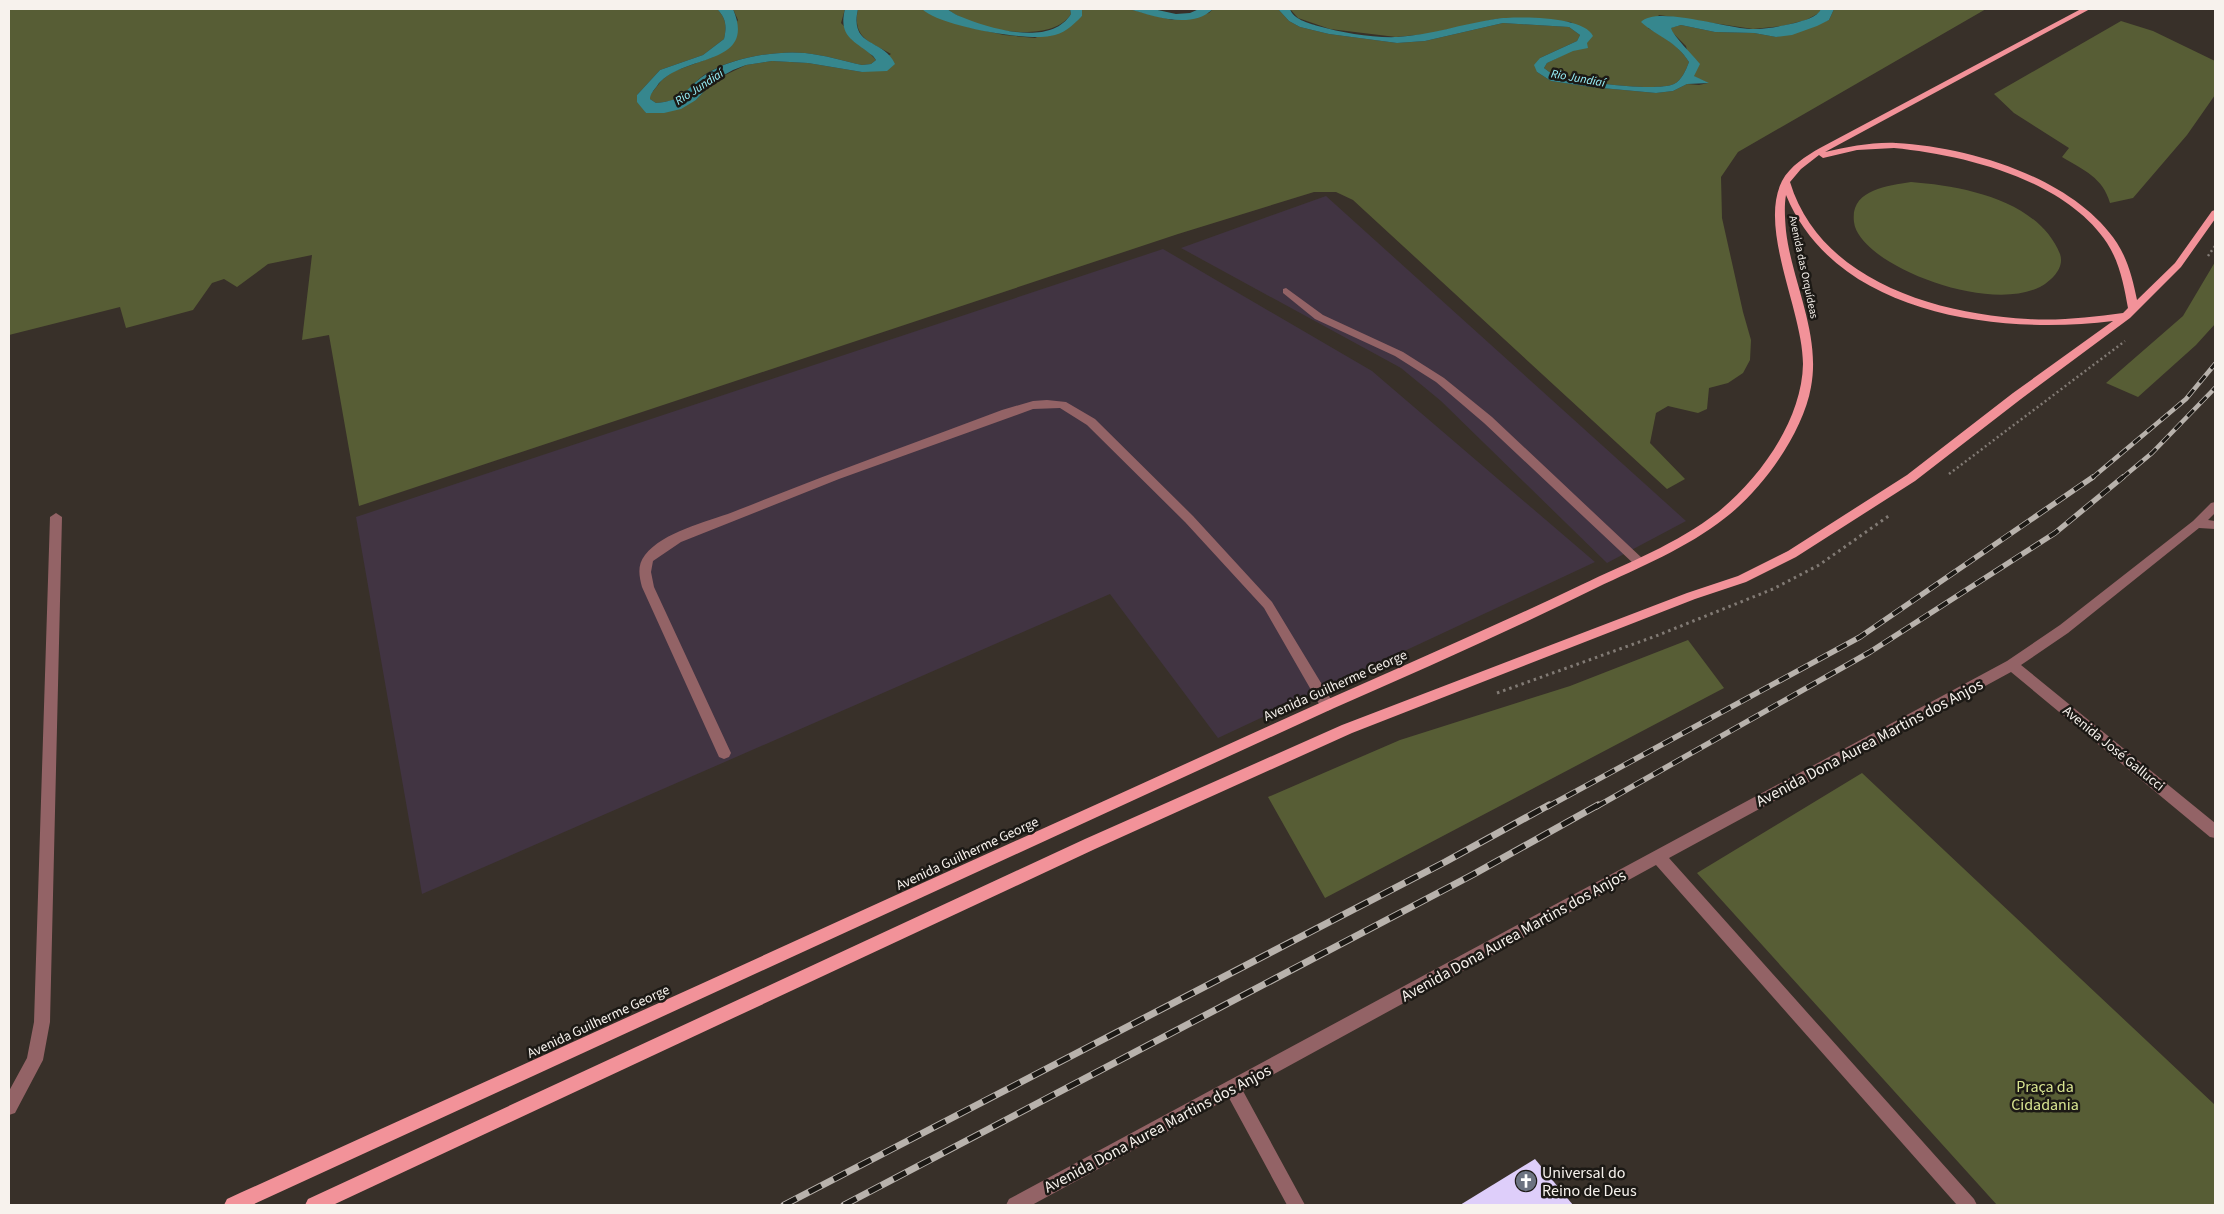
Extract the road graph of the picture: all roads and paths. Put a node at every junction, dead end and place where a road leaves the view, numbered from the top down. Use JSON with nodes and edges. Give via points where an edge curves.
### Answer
{"nodes":[{"id":1,"x":2086,"y":9,"type":"edge"},
{"id":2,"x":1802,"y":166,"type":"junction"},
{"id":3,"x":1786,"y":182,"type":"junction"},
{"id":4,"x":2215,"y":213,"type":"edge"},
{"id":5,"x":1286,"y":291,"type":"dead end"},
{"id":6,"x":2130,"y":312,"type":"junction"},
{"id":7,"x":2215,"y":506,"type":"edge"},
{"id":8,"x":56,"y":517,"type":"dead end"},
{"id":9,"x":1711,"y":523,"type":"joint"},
{"id":10,"x":2197,"y":524,"type":"junction"},
{"id":11,"x":2215,"y":525,"type":"edge"},
{"id":12,"x":1639,"y":562,"type":"junction"},
{"id":13,"x":2012,"y":665,"type":"junction"},
{"id":14,"x":1327,"y":705,"type":"junction"},
{"id":15,"x":724,"y":753,"type":"dead end"},
{"id":16,"x":2215,"y":832,"type":"edge"},
{"id":17,"x":1657,"y":856,"type":"junction"},
{"id":18,"x":1232,"y":1088,"type":"junction"},
{"id":19,"x":9,"y":1107,"type":"edge"},
{"id":20,"x":233,"y":1205,"type":"edge"},
{"id":21,"x":314,"y":1205,"type":"edge"},
{"id":22,"x":1015,"y":1205,"type":"edge"},
{"id":23,"x":1296,"y":1205,"type":"edge"},
{"id":24,"x":1968,"y":1205,"type":"edge"}],
"edges":[{"from":1,"to":2,"type":"main road","via":[[1868,124]]},
{"from":2,"to":3,"type":"main road"},
{"from":2,"to":6,"type":"main road","via":[[1840,150],[1893,146],[1961,156],[2015,173],[2063,198],[2107,236],[2126,272]]},
{"from":3,"to":6,"type":"main road","via":[[1802,220],[1818,242],[1852,270],[1899,294],[1953,313],[2010,322],[2062,322]]},
{"from":3,"to":9,"type":"main road","name":"Avenida das Orquídeas","via":[[1781,195],[1780,218],[1807,344],[1806,388],[1797,413],[1760,475],[1728,512]]},
{"from":4,"to":6,"type":"main road","via":[[2178,265]]},
{"from":5,"to":12,"type":"street","via":[[1319,317],[1399,354],[1440,380],[1488,420]]},
{"from":6,"to":21,"type":"main road","via":[[1911,478],[1825,534],[1742,579],[1347,729],[1090,844]]},
{"from":7,"to":10,"type":"street","name":"Avenida Dona Aurea Martins dos Anjos"},
{"from":8,"to":19,"type":"street","via":[[42,1022],[35,1060]]},
{"from":9,"to":12,"type":"main road","name":"Avenida Guilherme George"},
{"from":10,"to":11,"type":"street"},
{"from":10,"to":13,"type":"street","name":"Avenida Dona Aurea Martins dos Anjos","via":[[2064,629]]},
{"from":12,"to":14,"type":"main road","name":"Avenida Guilherme George","via":[[1469,643]]},
{"from":13,"to":16,"type":"street","name":"Avenida José Gallucci"},
{"from":13,"to":17,"type":"street","name":"Avenida Dona Aurea Martins dos Anjos"},
{"from":14,"to":15,"type":"street","via":[[1268,605],[1189,519],[1091,422],[1077,412],[1047,404],[1006,413],[799,490],[679,539],[650,557],[644,575],[648,587]]},
{"from":14,"to":20,"type":"main road","name":"Avenida Guilherme George"},
{"from":17,"to":18,"type":"street","name":"Avenida Dona Aurea Martins dos Anjos"},
{"from":17,"to":24,"type":"street"},
{"from":18,"to":22,"type":"street","name":"Avenida Dona Aurea Martins dos Anjos"},
{"from":18,"to":23,"type":"street"}]}
